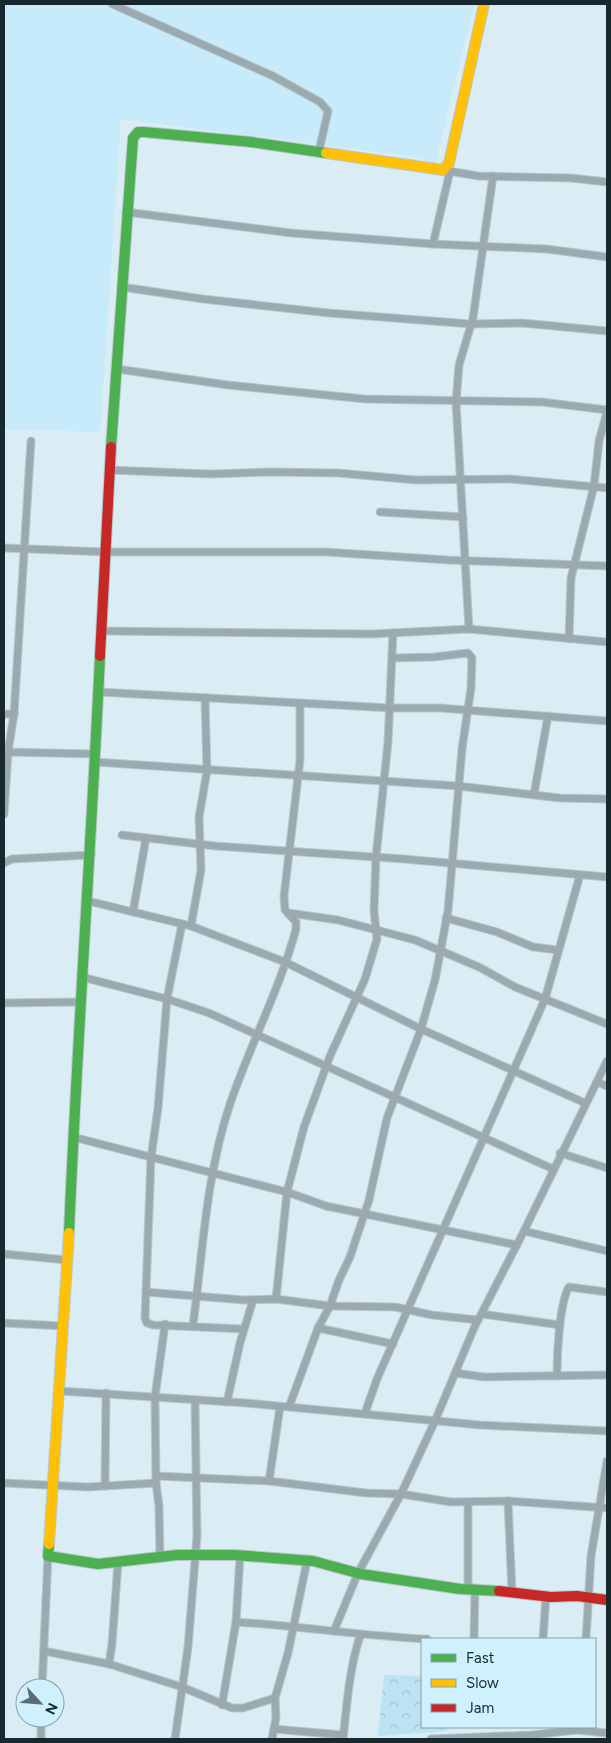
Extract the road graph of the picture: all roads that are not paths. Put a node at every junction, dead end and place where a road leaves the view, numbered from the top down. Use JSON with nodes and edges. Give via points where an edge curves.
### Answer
{"nodes":[{"id":1,"x":112,"y":4,"type":"edge"},
{"id":2,"x":484,"y":4,"type":"edge"},
{"id":3,"x":319,"y":152,"type":"junction"},
{"id":4,"x":447,"y":171,"type":"junction"},
{"id":5,"x":492,"y":176,"type":"junction"},
{"id":6,"x":607,"y":182,"type":"edge"},
{"id":7,"x":126,"y":212,"type":"junction"},
{"id":8,"x":433,"y":244,"type":"junction"},
{"id":9,"x":483,"y":245,"type":"junction"},
{"id":10,"x":607,"y":258,"type":"edge"},
{"id":11,"x":122,"y":287,"type":"junction"},
{"id":12,"x":472,"y":324,"type":"junction"},
{"id":13,"x":607,"y":331,"type":"edge"},
{"id":14,"x":117,"y":370,"type":"junction"},
{"id":15,"x":456,"y":402,"type":"junction"},
{"id":16,"x":607,"y":411,"type":"edge"},
{"id":17,"x":30,"y":441,"type":"dead end"},
{"id":18,"x":110,"y":470,"type":"junction"},
{"id":19,"x":459,"y":481,"type":"junction"},
{"id":20,"x":594,"y":486,"type":"junction"},
{"id":21,"x":607,"y":488,"type":"edge"},
{"id":22,"x":380,"y":512,"type":"dead end"},
{"id":23,"x":463,"y":517,"type":"junction"},
{"id":24,"x":4,"y":548,"type":"edge"},
{"id":25,"x":22,"y":548,"type":"junction"},
{"id":26,"x":106,"y":552,"type":"junction"},
{"id":27,"x":464,"y":559,"type":"junction"},
{"id":28,"x":574,"y":564,"type":"junction"},
{"id":29,"x":607,"y":566,"type":"edge"},
{"id":30,"x":469,"y":629,"type":"junction"},
{"id":31,"x":102,"y":631,"type":"junction"},
{"id":32,"x":393,"y":632,"type":"junction"},
{"id":33,"x":568,"y":639,"type":"junction"},
{"id":34,"x":607,"y":642,"type":"edge"},
{"id":35,"x":393,"y":658,"type":"junction"},
{"id":36,"x":99,"y":692,"type":"junction"},
{"id":37,"x":205,"y":698,"type":"junction"},
{"id":38,"x":300,"y":703,"type":"junction"},
{"id":39,"x":390,"y":708,"type":"junction"},
{"id":40,"x":469,"y":710,"type":"junction"},
{"id":41,"x":4,"y":714,"type":"edge"},
{"id":42,"x":14,"y":714,"type":"junction"},
{"id":43,"x":548,"y":716,"type":"junction"},
{"id":44,"x":607,"y":721,"type":"edge"},
{"id":45,"x":6,"y":752,"type":"edge"},
{"id":46,"x":96,"y":758,"type":"junction"},
{"id":47,"x":207,"y":770,"type":"junction"},
{"id":48,"x":298,"y":777,"type":"junction"},
{"id":49,"x":384,"y":782,"type":"junction"},
{"id":50,"x":458,"y":786,"type":"junction"},
{"id":51,"x":534,"y":794,"type":"junction"},
{"id":52,"x":607,"y":799,"type":"edge"},
{"id":53,"x":4,"y":814,"type":"edge"},
{"id":54,"x":122,"y":835,"type":"dead end"},
{"id":55,"x":146,"y":838,"type":"junction"},
{"id":56,"x":199,"y":845,"type":"junction"},
{"id":57,"x":289,"y":851,"type":"junction"},
{"id":58,"x":91,"y":854,"type":"junction"},
{"id":59,"x":376,"y":857,"type":"junction"},
{"id":60,"x":4,"y":863,"type":"edge"},
{"id":61,"x":452,"y":864,"type":"junction"},
{"id":62,"x":580,"y":875,"type":"junction"},
{"id":63,"x":607,"y":877,"type":"edge"},
{"id":64,"x":88,"y":901,"type":"junction"},
{"id":65,"x":133,"y":912,"type":"junction"},
{"id":66,"x":288,"y":913,"type":"junction"},
{"id":67,"x":446,"y":918,"type":"junction"},
{"id":68,"x":182,"y":924,"type":"junction"},
{"id":69,"x":191,"y":926,"type":"junction"},
{"id":70,"x":376,"y":929,"type":"junction"},
{"id":71,"x":558,"y":950,"type":"junction"},
{"id":72,"x":441,"y":951,"type":"junction"},
{"id":73,"x":285,"y":962,"type":"junction"},
{"id":74,"x":82,"y":977,"type":"junction"},
{"id":75,"x":356,"y":997,"type":"junction"},
{"id":76,"x":167,"y":998,"type":"junction"},
{"id":77,"x":545,"y":999,"type":"junction"},
{"id":78,"x":4,"y":1002,"type":"edge"},
{"id":79,"x":80,"y":1002,"type":"junction"},
{"id":80,"x":607,"y":1024,"type":"edge"},
{"id":81,"x":421,"y":1029,"type":"junction"},
{"id":82,"x":256,"y":1035,"type":"junction"},
{"id":83,"x":607,"y":1061,"type":"edge"},
{"id":84,"x":327,"y":1066,"type":"junction"},
{"id":85,"x":514,"y":1070,"type":"junction"},
{"id":86,"x":597,"y":1082,"type":"junction"},
{"id":87,"x":607,"y":1086,"type":"edge"},
{"id":88,"x":395,"y":1098,"type":"junction"},
{"id":89,"x":585,"y":1103,"type":"junction"},
{"id":90,"x":73,"y":1137,"type":"junction"},
{"id":91,"x":483,"y":1138,"type":"junction"},
{"id":92,"x":560,"y":1153,"type":"junction"},
{"id":93,"x":151,"y":1158,"type":"junction"},
{"id":94,"x":607,"y":1168,"type":"edge"},
{"id":95,"x":553,"y":1169,"type":"junction"},
{"id":96,"x":212,"y":1173,"type":"junction"},
{"id":97,"x":287,"y":1192,"type":"junction"},
{"id":98,"x":364,"y":1214,"type":"junction"},
{"id":99,"x":442,"y":1231,"type":"junction"},
{"id":100,"x":524,"y":1231,"type":"junction"},
{"id":101,"x":517,"y":1245,"type":"junction"},
{"id":102,"x":607,"y":1251,"type":"edge"},
{"id":103,"x":4,"y":1254,"type":"edge"},
{"id":104,"x":67,"y":1260,"type":"junction"},
{"id":105,"x":146,"y":1292,"type":"junction"},
{"id":106,"x":607,"y":1292,"type":"edge"},
{"id":107,"x":197,"y":1297,"type":"junction"},
{"id":108,"x":276,"y":1299,"type":"junction"},
{"id":109,"x":253,"y":1300,"type":"junction"},
{"id":110,"x":330,"y":1306,"type":"junction"},
{"id":111,"x":409,"y":1310,"type":"junction"},
{"id":112,"x":480,"y":1317,"type":"junction"},
{"id":113,"x":4,"y":1323,"type":"edge"},
{"id":114,"x":164,"y":1324,"type":"junction"},
{"id":115,"x":193,"y":1325,"type":"junction"},
{"id":116,"x":560,"y":1325,"type":"junction"},
{"id":117,"x":63,"y":1326,"type":"junction"},
{"id":118,"x":318,"y":1328,"type":"junction"},
{"id":119,"x":244,"y":1329,"type":"junction"},
{"id":120,"x":393,"y":1344,"type":"junction"},
{"id":121,"x":455,"y":1373,"type":"junction"},
{"id":122,"x":607,"y":1375,"type":"edge"},
{"id":123,"x":557,"y":1376,"type":"junction"},
{"id":124,"x":60,"y":1391,"type":"junction"},
{"id":125,"x":106,"y":1393,"type":"junction"},
{"id":126,"x":154,"y":1397,"type":"junction"},
{"id":127,"x":195,"y":1400,"type":"junction"},
{"id":128,"x":227,"y":1402,"type":"junction"},
{"id":129,"x":280,"y":1407,"type":"junction"},
{"id":130,"x":289,"y":1407,"type":"junction"},
{"id":131,"x":366,"y":1413,"type":"junction"},
{"id":132,"x":435,"y":1421,"type":"junction"},
{"id":133,"x":607,"y":1431,"type":"edge"},
{"id":134,"x":607,"y":1461,"type":"edge"},
{"id":135,"x":195,"y":1478,"type":"junction"},
{"id":136,"x":156,"y":1480,"type":"junction"},
{"id":137,"x":269,"y":1481,"type":"junction"},
{"id":138,"x":4,"y":1484,"type":"edge"},
{"id":139,"x":52,"y":1486,"type":"junction"},
{"id":140,"x":105,"y":1486,"type":"junction"},
{"id":141,"x":401,"y":1494,"type":"junction"},
{"id":142,"x":508,"y":1501,"type":"junction"},
{"id":143,"x":468,"y":1502,"type":"junction"},
{"id":144,"x":599,"y":1508,"type":"junction"},
{"id":145,"x":607,"y":1508,"type":"edge"},
{"id":146,"x":196,"y":1555,"type":"junction"},
{"id":147,"x":48,"y":1556,"type":"junction"},
{"id":148,"x":240,"y":1556,"type":"junction"},
{"id":149,"x":160,"y":1558,"type":"junction"},
{"id":150,"x":307,"y":1561,"type":"junction"},
{"id":151,"x":118,"y":1563,"type":"junction"},
{"id":152,"x":358,"y":1573,"type":"junction"},
{"id":153,"x":472,"y":1589,"type":"junction"},
{"id":154,"x":512,"y":1592,"type":"junction"},
{"id":155,"x":546,"y":1596,"type":"junction"},
{"id":156,"x":590,"y":1598,"type":"junction"},
{"id":157,"x":607,"y":1600,"type":"edge"},
{"id":158,"x":236,"y":1622,"type":"junction"},
{"id":159,"x":294,"y":1626,"type":"junction"},
{"id":160,"x":334,"y":1631,"type":"junction"},
{"id":161,"x":360,"y":1636,"type":"junction"},
{"id":162,"x":474,"y":1638,"type":"edge"},
{"id":163,"x":543,"y":1638,"type":"edge"},
{"id":164,"x":586,"y":1638,"type":"edge"},
{"id":165,"x":421,"y":1639,"type":"edge"},
{"id":166,"x":44,"y":1651,"type":"junction"},
{"id":167,"x":109,"y":1664,"type":"junction"},
{"id":168,"x":43,"y":1678,"type":"edge"},
{"id":169,"x":182,"y":1688,"type":"junction"},
{"id":170,"x":275,"y":1698,"type":"junction"},
{"id":171,"x":222,"y":1705,"type":"junction"},
{"id":172,"x":577,"y":1728,"type":"edge"},
{"id":173,"x":274,"y":1729,"type":"junction"},
{"id":174,"x":541,"y":1730,"type":"edge"},
{"id":175,"x":607,"y":1733,"type":"edge"},
{"id":176,"x":511,"y":1734,"type":"edge"},
{"id":177,"x":597,"y":1736,"type":"edge"},
{"id":178,"x":343,"y":1737,"type":"edge"},
{"id":179,"x":175,"y":1739,"type":"edge"},
{"id":180,"x":272,"y":1739,"type":"edge"},
{"id":181,"x":431,"y":1739,"type":"edge"}],
"edges":[{"from":1,"to":3,"type":"street","via":[[273,76],[320,102],[328,112]]},
{"from":2,"to":4,"type":"main road"},
{"from":3,"to":4,"type":"main road"},
{"from":3,"to":7,"type":"main road","via":[[138,132],[133,138]]},
{"from":4,"to":5,"type":"street"},
{"from":4,"to":8,"type":"street"},
{"from":5,"to":6,"type":"street"},
{"from":5,"to":9,"type":"street"},
{"from":7,"to":8,"type":"street","via":[[291,233]]},
{"from":7,"to":11,"type":"main road"},
{"from":8,"to":9,"type":"street"},
{"from":9,"to":10,"type":"street","via":[[546,249]]},
{"from":9,"to":12,"type":"street"},
{"from":11,"to":12,"type":"street","via":[[329,314]]},
{"from":11,"to":14,"type":"main road"},
{"from":12,"to":13,"type":"street","via":[[522,323]]},
{"from":12,"to":15,"type":"street","via":[[459,365]]},
{"from":14,"to":15,"type":"street","via":[[307,393]]},
{"from":14,"to":18,"type":"main road"},
{"from":15,"to":16,"type":"street","via":[[542,402]]},
{"from":15,"to":19,"type":"street"},
{"from":16,"to":20,"type":"street","via":[[599,441]]},
{"from":17,"to":25,"type":"street"},
{"from":18,"to":19,"type":"street","via":[[210,474],[338,473]]},
{"from":18,"to":26,"type":"main road"},
{"from":19,"to":20,"type":"street","via":[[510,479]]},
{"from":19,"to":23,"type":"street"},
{"from":20,"to":21,"type":"street"},
{"from":20,"to":28,"type":"street"},
{"from":22,"to":23,"type":"street"},
{"from":23,"to":27,"type":"street"},
{"from":24,"to":25,"type":"street"},
{"from":25,"to":26,"type":"street"},
{"from":25,"to":42,"type":"street"},
{"from":26,"to":27,"type":"street","via":[[326,552]]},
{"from":26,"to":31,"type":"main road"},
{"from":27,"to":28,"type":"street"},
{"from":27,"to":30,"type":"street"},
{"from":28,"to":29,"type":"street"},
{"from":28,"to":33,"type":"street"},
{"from":30,"to":32,"type":"street"},
{"from":30,"to":33,"type":"street"},
{"from":31,"to":32,"type":"street"},
{"from":31,"to":36,"type":"main road"},
{"from":32,"to":35,"type":"street"},
{"from":33,"to":34,"type":"street"},
{"from":35,"to":39,"type":"street"},
{"from":35,"to":40,"type":"street","via":[[468,653],[472,658]]},
{"from":36,"to":37,"type":"street"},
{"from":36,"to":46,"type":"main road"},
{"from":37,"to":38,"type":"street"},
{"from":37,"to":47,"type":"street"},
{"from":38,"to":39,"type":"street"},
{"from":38,"to":48,"type":"street"},
{"from":39,"to":40,"type":"street"},
{"from":39,"to":49,"type":"street"},
{"from":40,"to":43,"type":"street"},
{"from":40,"to":50,"type":"street"},
{"from":41,"to":42,"type":"street"},
{"from":42,"to":45,"type":"street"},
{"from":43,"to":44,"type":"street"},
{"from":43,"to":51,"type":"street"},
{"from":45,"to":46,"type":"street"},
{"from":45,"to":53,"type":"street"},
{"from":46,"to":47,"type":"street"},
{"from":46,"to":58,"type":"main road"},
{"from":47,"to":48,"type":"street"},
{"from":47,"to":56,"type":"street","via":[[199,817]]},
{"from":48,"to":49,"type":"street"},
{"from":48,"to":57,"type":"street"},
{"from":49,"to":50,"type":"street"},
{"from":49,"to":59,"type":"street"},
{"from":50,"to":51,"type":"street"},
{"from":50,"to":61,"type":"street"},
{"from":51,"to":52,"type":"street"},
{"from":54,"to":55,"type":"street"},
{"from":55,"to":56,"type":"street"},
{"from":55,"to":65,"type":"street"},
{"from":56,"to":57,"type":"street"},
{"from":56,"to":69,"type":"street","via":[[201,870]]},
{"from":57,"to":59,"type":"street"},
{"from":57,"to":66,"type":"street","via":[[284,904]]},
{"from":58,"to":60,"type":"street"},
{"from":58,"to":64,"type":"main road"},
{"from":59,"to":61,"type":"street"},
{"from":59,"to":70,"type":"street"},
{"from":61,"to":62,"type":"street"},
{"from":61,"to":67,"type":"street"},
{"from":62,"to":63,"type":"street"},
{"from":62,"to":71,"type":"street"},
{"from":64,"to":65,"type":"street"},
{"from":64,"to":74,"type":"main road"},
{"from":65,"to":68,"type":"street"},
{"from":66,"to":70,"type":"street"},
{"from":66,"to":73,"type":"street","via":[[296,922],[296,929]]},
{"from":67,"to":71,"type":"street","via":[[497,932],[533,947]]},
{"from":67,"to":72,"type":"street"},
{"from":68,"to":69,"type":"street"},
{"from":68,"to":76,"type":"street"},
{"from":69,"to":73,"type":"street"},
{"from":70,"to":72,"type":"street"},
{"from":70,"to":75,"type":"street","via":[[374,954]]},
{"from":71,"to":77,"type":"street"},
{"from":72,"to":77,"type":"street"},
{"from":72,"to":81,"type":"street"},
{"from":73,"to":75,"type":"street"},
{"from":73,"to":82,"type":"street"},
{"from":74,"to":76,"type":"street"},
{"from":74,"to":79,"type":"main road"},
{"from":75,"to":81,"type":"street"},
{"from":75,"to":84,"type":"street"},
{"from":76,"to":82,"type":"street"},
{"from":76,"to":93,"type":"street"},
{"from":77,"to":80,"type":"street"},
{"from":77,"to":85,"type":"street"},
{"from":78,"to":79,"type":"street"},
{"from":79,"to":90,"type":"main road"},
{"from":81,"to":85,"type":"street"},
{"from":81,"to":88,"type":"street"},
{"from":82,"to":84,"type":"street"},
{"from":82,"to":96,"type":"street","via":[[230,1104]]},
{"from":83,"to":86,"type":"street"},
{"from":84,"to":88,"type":"street"},
{"from":84,"to":97,"type":"street","via":[[304,1127]]},
{"from":85,"to":89,"type":"street"},
{"from":85,"to":91,"type":"street"},
{"from":86,"to":87,"type":"street"},
{"from":86,"to":89,"type":"street"},
{"from":88,"to":91,"type":"street"},
{"from":88,"to":98,"type":"street","via":[[387,1118]]},
{"from":89,"to":92,"type":"street"},
{"from":90,"to":93,"type":"street"},
{"from":90,"to":104,"type":"main road"},
{"from":91,"to":95,"type":"street"},
{"from":91,"to":99,"type":"street"},
{"from":92,"to":94,"type":"street"},
{"from":92,"to":95,"type":"street"},
{"from":93,"to":96,"type":"street"},
{"from":93,"to":105,"type":"street"},
{"from":95,"to":100,"type":"street"},
{"from":96,"to":97,"type":"street"},
{"from":96,"to":107,"type":"street","via":[[204,1216]]},
{"from":97,"to":98,"type":"street","via":[[326,1206]]},
{"from":97,"to":108,"type":"street"},
{"from":98,"to":99,"type":"street"},
{"from":98,"to":110,"type":"street"},
{"from":99,"to":101,"type":"street"},
{"from":99,"to":111,"type":"street"},
{"from":100,"to":101,"type":"street"},
{"from":100,"to":102,"type":"street"},
{"from":101,"to":112,"type":"street"},
{"from":103,"to":104,"type":"street"},
{"from":104,"to":117,"type":"main road"},
{"from":105,"to":107,"type":"street"},
{"from":105,"to":114,"type":"street","via":[[147,1323]]},
{"from":106,"to":116,"type":"street","via":[[568,1287]]},
{"from":107,"to":109,"type":"street"},
{"from":107,"to":115,"type":"street"},
{"from":108,"to":109,"type":"street"},
{"from":108,"to":110,"type":"street"},
{"from":109,"to":119,"type":"street"},
{"from":110,"to":111,"type":"street"},
{"from":110,"to":118,"type":"street"},
{"from":111,"to":112,"type":"street"},
{"from":111,"to":120,"type":"street"},
{"from":112,"to":116,"type":"street"},
{"from":112,"to":121,"type":"street"},
{"from":113,"to":117,"type":"street"},
{"from":114,"to":115,"type":"street"},
{"from":114,"to":126,"type":"street"},
{"from":115,"to":119,"type":"street"},
{"from":116,"to":123,"type":"street"},
{"from":117,"to":124,"type":"main road"},
{"from":118,"to":120,"type":"street"},
{"from":118,"to":130,"type":"street"},
{"from":119,"to":128,"type":"street"},
{"from":120,"to":131,"type":"street"},
{"from":121,"to":123,"type":"street","via":[[484,1377]]},
{"from":121,"to":132,"type":"street"},
{"from":122,"to":123,"type":"street"},
{"from":124,"to":125,"type":"street"},
{"from":124,"to":139,"type":"main road"},
{"from":125,"to":126,"type":"street"},
{"from":125,"to":140,"type":"street"},
{"from":126,"to":127,"type":"street"},
{"from":126,"to":136,"type":"street"},
{"from":127,"to":128,"type":"street"},
{"from":127,"to":135,"type":"street"},
{"from":128,"to":129,"type":"street"},
{"from":129,"to":130,"type":"street"},
{"from":129,"to":137,"type":"street"},
{"from":130,"to":131,"type":"street"},
{"from":131,"to":132,"type":"street"},
{"from":132,"to":133,"type":"street"},
{"from":132,"to":141,"type":"street"},
{"from":134,"to":144,"type":"street"},
{"from":135,"to":136,"type":"street"},
{"from":135,"to":137,"type":"street"},
{"from":135,"to":146,"type":"street","via":[[198,1506]]},
{"from":136,"to":140,"type":"street"},
{"from":136,"to":149,"type":"street"},
{"from":137,"to":141,"type":"street"},
{"from":138,"to":139,"type":"street"},
{"from":139,"to":140,"type":"street"},
{"from":139,"to":147,"type":"main road"},
{"from":141,"to":143,"type":"street"},
{"from":141,"to":152,"type":"street"},
{"from":142,"to":143,"type":"street"},
{"from":142,"to":144,"type":"street"},
{"from":142,"to":154,"type":"street"},
{"from":143,"to":153,"type":"street"},
{"from":144,"to":145,"type":"street"},
{"from":144,"to":156,"type":"street","via":[[591,1556]]},
{"from":146,"to":148,"type":"main road"},
{"from":146,"to":149,"type":"main road"},
{"from":146,"to":169,"type":"street"},
{"from":147,"to":151,"type":"main road","via":[[98,1564]]},
{"from":147,"to":166,"type":"street"},
{"from":148,"to":150,"type":"main road"},
{"from":148,"to":158,"type":"street"},
{"from":149,"to":151,"type":"main road"},
{"from":150,"to":152,"type":"main road"},
{"from":150,"to":159,"type":"street"},
{"from":151,"to":167,"type":"street"},
{"from":152,"to":153,"type":"main road"},
{"from":152,"to":160,"type":"street"},
{"from":153,"to":154,"type":"main road"},
{"from":153,"to":162,"type":"street"},
{"from":154,"to":155,"type":"main road"},
{"from":155,"to":156,"type":"main road"},
{"from":155,"to":163,"type":"street"},
{"from":156,"to":157,"type":"main road"},
{"from":156,"to":164,"type":"street"},
{"from":158,"to":159,"type":"street"},
{"from":158,"to":171,"type":"street"},
{"from":159,"to":160,"type":"street"},
{"from":159,"to":170,"type":"street"},
{"from":160,"to":161,"type":"street"},
{"from":161,"to":165,"type":"street"},
{"from":161,"to":178,"type":"street","via":[[348,1688]]},
{"from":166,"to":167,"type":"street"},
{"from":166,"to":168,"type":"street"},
{"from":167,"to":169,"type":"street"},
{"from":169,"to":171,"type":"street"},
{"from":169,"to":179,"type":"street"},
{"from":170,"to":171,"type":"street","via":[[243,1708]]},
{"from":170,"to":173,"type":"street"},
{"from":172,"to":174,"type":"street"},
{"from":172,"to":177,"type":"street"},
{"from":173,"to":178,"type":"street"},
{"from":173,"to":180,"type":"street"},
{"from":174,"to":176,"type":"street"},
{"from":175,"to":177,"type":"street"},
{"from":176,"to":181,"type":"street"}]}
